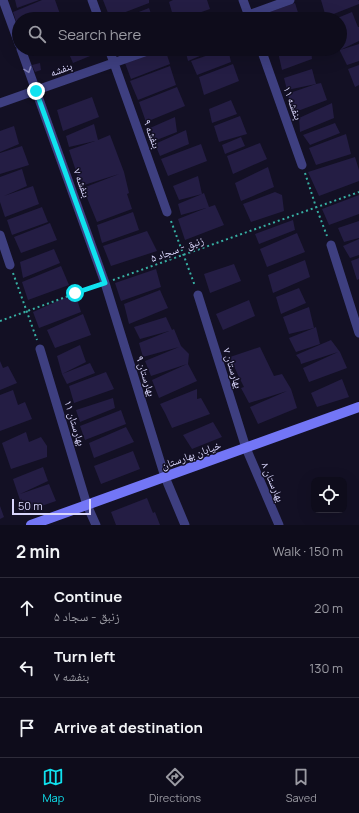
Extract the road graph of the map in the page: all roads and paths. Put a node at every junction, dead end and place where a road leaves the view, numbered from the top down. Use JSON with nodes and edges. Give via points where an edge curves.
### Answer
{"nodes":[{"id":1,"x":3,"y":0,"type":"edge"},
{"id":2,"x":92,"y":0,"type":"edge"},
{"id":3,"x":243,"y":0,"type":"edge"},
{"id":4,"x":290,"y":0,"type":"edge"},
{"id":5,"x":96,"y":12,"type":"edge"},
{"id":6,"x":247,"y":12,"type":"edge"},
{"id":7,"x":261,"y":12,"type":"edge"},
{"id":8,"x":12,"y":25,"type":"edge"},
{"id":9,"x":24,"y":56,"type":"edge"},
{"id":10,"x":112,"y":56,"type":"edge"},
{"id":11,"x":134,"y":56,"type":"edge"},
{"id":12,"x":263,"y":56,"type":"edge"},
{"id":13,"x":114,"y":63,"type":"junction"},
{"id":14,"x":36,"y":91,"type":"junction"},
{"id":15,"x":0,"y":104,"type":"edge"},
{"id":16,"x":302,"y":165,"type":"joint"},
{"id":17,"x":359,"y":192,"type":"edge"},
{"id":18,"x":316,"y":207,"type":"junction"},
{"id":19,"x":168,"y":212,"type":"joint"},
{"id":20,"x":0,"y":236,"type":"edge"},
{"id":21,"x":331,"y":245,"type":"joint"},
{"id":22,"x":184,"y":254,"type":"junction"},
{"id":23,"x":10,"y":265,"type":"joint"},
{"id":24,"x":105,"y":283,"type":"junction"},
{"id":25,"x":198,"y":295,"type":"joint"},
{"id":26,"x":27,"y":311,"type":"junction"},
{"id":27,"x":0,"y":320,"type":"edge"},
{"id":28,"x":359,"y":333,"type":"edge"},
{"id":29,"x":40,"y":349,"type":"joint"},
{"id":30,"x":359,"y":407,"type":"edge"},
{"id":31,"x":246,"y":448,"type":"junction"},
{"id":32,"x":165,"y":477,"type":"junction"},
{"id":33,"x":87,"y":505,"type":"junction"},
{"id":34,"x":31,"y":525,"type":"edge"},
{"id":35,"x":96,"y":525,"type":"edge"},
{"id":36,"x":184,"y":525,"type":"edge"},
{"id":37,"x":279,"y":525,"type":"edge"}],
"edges":[{"from":1,"to":8,"type":"street"},
{"from":2,"to":5,"type":"street"},
{"from":3,"to":6,"type":"street"},
{"from":4,"to":7,"type":"street"},
{"from":9,"to":14,"type":"street","name":"بنفشه ۷","one_way":true},
{"from":10,"to":13,"type":"street","name":"بنفشه ۹"},
{"from":11,"to":13,"type":"street","name":"بنفشه"},
{"from":12,"to":16,"type":"street","name":"بنفشه ۱۱"},
{"from":13,"to":14,"type":"street","name":"بنفشه"},
{"from":13,"to":19,"type":"street","name":"بنفشه ۹"},
{"from":14,"to":15,"type":"street","name":"بنفشه"},
{"from":14,"to":24,"type":"street","name":"بنفشه ۷"},
{"from":16,"to":18,"type":"path"},
{"from":17,"to":18,"type":"path","name":"زنبق - سجاد ۵"},
{"from":18,"to":21,"type":"path"},
{"from":18,"to":22,"type":"path","name":"زنبق - سجاد ۵"},
{"from":19,"to":22,"type":"path"},
{"from":20,"to":23,"type":"street"},
{"from":21,"to":28,"type":"street"},
{"from":22,"to":24,"type":"path","name":"زنبق - سجاد ۵"},
{"from":22,"to":25,"type":"path"},
{"from":23,"to":26,"type":"path"},
{"from":24,"to":26,"type":"path","name":"زنبق - سجاد ۵"},
{"from":24,"to":32,"type":"street","name":"بهارستان ۹"},
{"from":25,"to":31,"type":"street","name":"بهارستان ۷"},
{"from":26,"to":27,"type":"path","name":"زنبق - سجاد ۵"},
{"from":26,"to":29,"type":"path"},
{"from":29,"to":33,"type":"street","name":"بهارستان ۱۱"},
{"from":30,"to":31,"type":"street","name":"خیابان بهارستان"},
{"from":31,"to":32,"type":"street","name":"خیابان بهارستان"},
{"from":31,"to":37,"type":"street","name":"بهارستان ۸"},
{"from":32,"to":33,"type":"street","name":"خیابان بهارستان"},
{"from":32,"to":36,"type":"street","name":"بهارستان ۹"},
{"from":33,"to":34,"type":"street","name":"خیابان بهارستان"},
{"from":33,"to":35,"type":"street","name":"بهارستان ۱۱"}]}
